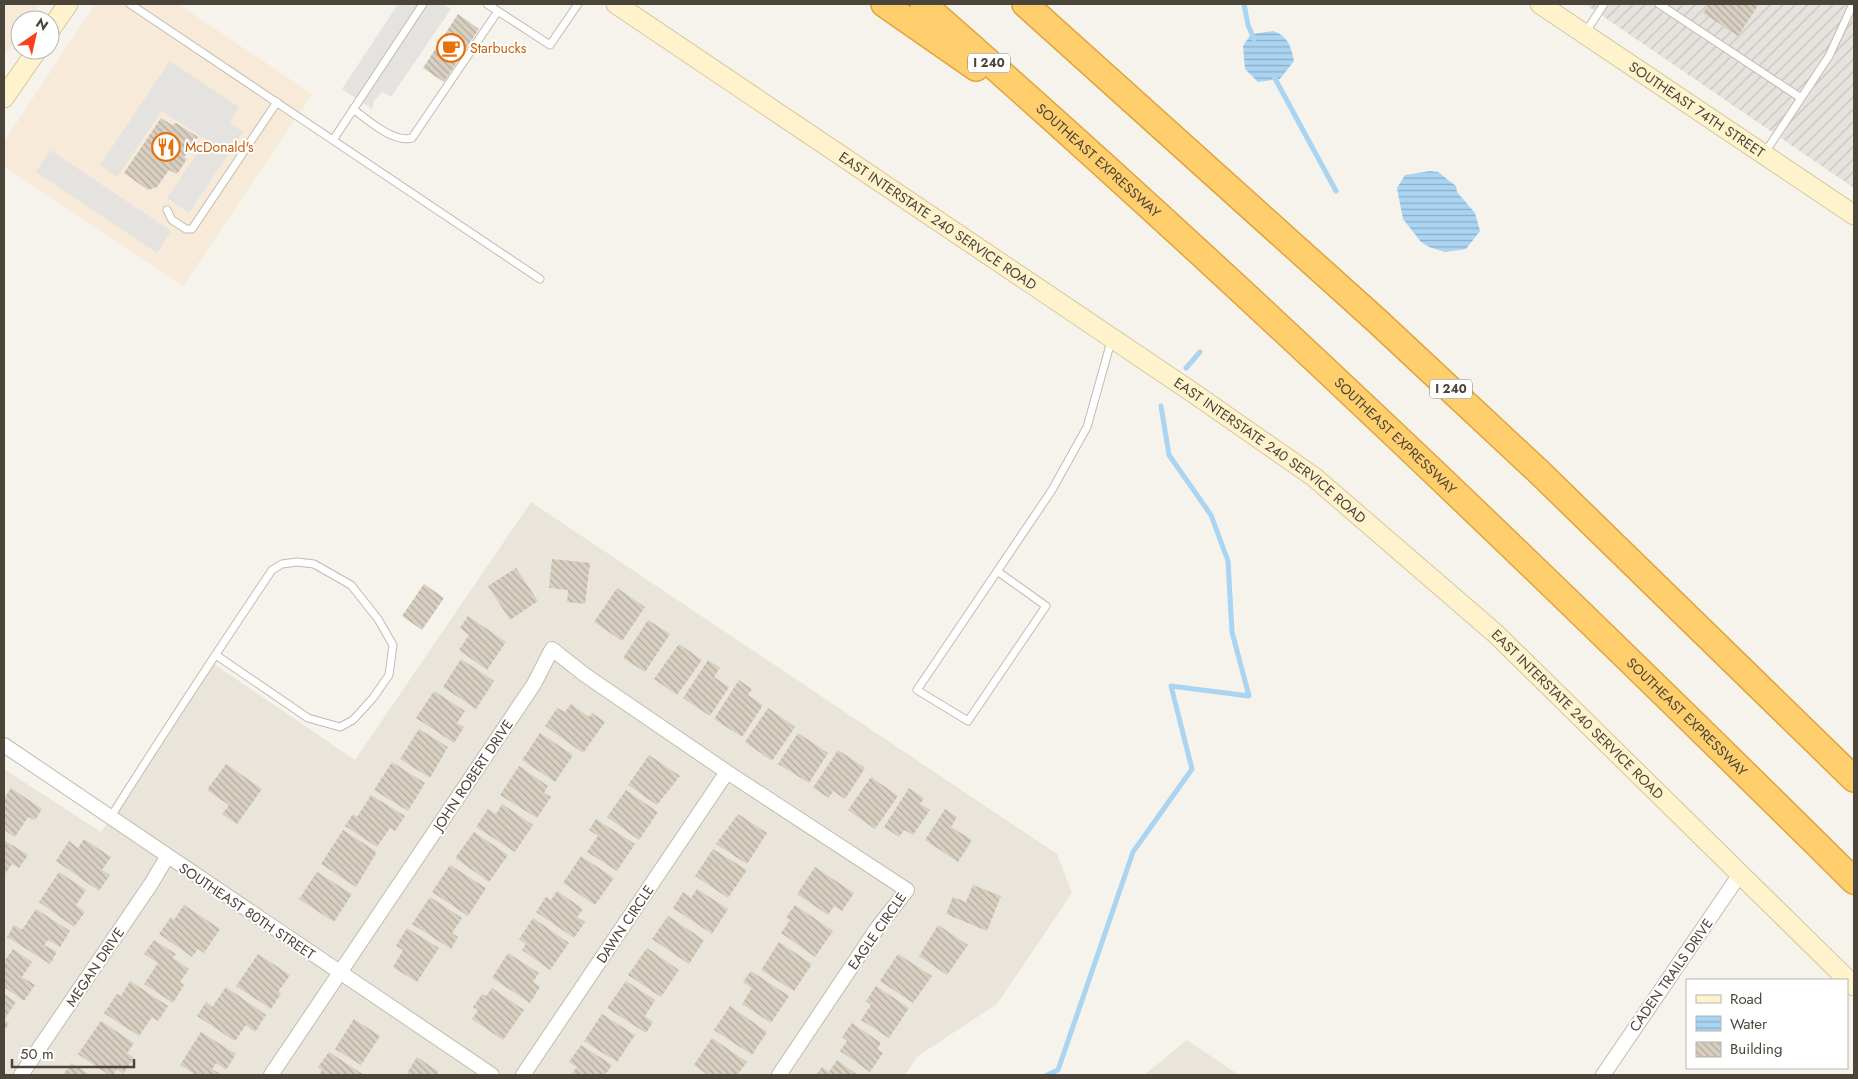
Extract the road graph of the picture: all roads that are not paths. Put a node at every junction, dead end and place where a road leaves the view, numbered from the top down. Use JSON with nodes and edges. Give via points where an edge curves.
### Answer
{"nodes":[{"id":1,"x":68,"y":4,"type":"edge"},
{"id":2,"x":130,"y":4,"type":"edge"},
{"id":3,"x":422,"y":4,"type":"edge"},
{"id":4,"x":487,"y":4,"type":"edge"},
{"id":5,"x":578,"y":4,"type":"edge"},
{"id":6,"x":616,"y":4,"type":"edge"},
{"id":7,"x":884,"y":4,"type":"edge"},
{"id":8,"x":924,"y":4,"type":"edge"},
{"id":9,"x":1540,"y":4,"type":"edge"},
{"id":10,"x":1604,"y":4,"type":"edge"},
{"id":11,"x":1659,"y":4,"type":"edge"},
{"id":12,"x":1853,"y":4,"type":"edge"},
{"id":13,"x":1030,"y":7,"type":"edge"},
{"id":14,"x":498,"y":11,"type":"junction"},
{"id":15,"x":60,"y":16,"type":"edge"},
{"id":16,"x":1585,"y":34,"type":"junction"},
{"id":17,"x":30,"y":60,"type":"edge"},
{"id":18,"x":4,"y":98,"type":"edge"},
{"id":19,"x":1801,"y":98,"type":"junction"},
{"id":20,"x":277,"y":102,"type":"junction"},
{"id":21,"x":353,"y":110,"type":"junction"},
{"id":22,"x":1055,"y":122,"type":"junction"},
{"id":23,"x":333,"y":140,"type":"junction"},
{"id":24,"x":1764,"y":154,"type":"junction"},
{"id":25,"x":167,"y":210,"type":"dead end"},
{"id":26,"x":1854,"y":215,"type":"edge"},
{"id":27,"x":540,"y":279,"type":"dead end"},
{"id":28,"x":1112,"y":338,"type":"junction"},
{"id":29,"x":997,"y":571,"type":"junction"},
{"id":30,"x":216,"y":655,"type":"junction"},
{"id":31,"x":4,"y":746,"type":"edge"},
{"id":32,"x":727,"y":772,"type":"junction"},
{"id":33,"x":1854,"y":779,"type":"edge"},
{"id":34,"x":110,"y":818,"type":"junction"},
{"id":35,"x":167,"y":857,"type":"junction"},
{"id":36,"x":1740,"y":874,"type":"junction"},
{"id":37,"x":1854,"y":881,"type":"edge"},
{"id":38,"x":340,"y":973,"type":"junction"},
{"id":39,"x":1847,"y":979,"type":"edge"},
{"id":40,"x":21,"y":1075,"type":"edge"},
{"id":41,"x":271,"y":1075,"type":"edge"},
{"id":42,"x":492,"y":1075,"type":"edge"},
{"id":43,"x":523,"y":1075,"type":"edge"},
{"id":44,"x":779,"y":1075,"type":"edge"},
{"id":45,"x":1603,"y":1075,"type":"edge"}],
"edges":[{"from":1,"to":15,"type":"street"},
{"from":2,"to":20,"type":"lane"},
{"from":3,"to":21,"type":"lane"},
{"from":4,"to":14,"type":"lane"},
{"from":5,"to":14,"type":"lane","via":[[550,45]]},
{"from":6,"to":28,"type":"street","name":"EAST INTERSTATE 240 SERVICE ROAD"},
{"from":7,"to":22,"type":"highway"},
{"from":8,"to":22,"type":"highway","name":"SOUTHEAST EXPRESSWAY","number":"I 240"},
{"from":9,"to":16,"type":"street","name":"SOUTHEAST 74TH STREET"},
{"from":10,"to":16,"type":"lane"},
{"from":11,"to":19,"type":"lane"},
{"from":12,"to":19,"type":"lane","via":[[1829,56]]},
{"from":13,"to":33,"type":"highway","number":"I 240","via":[[1531,464]]},
{"from":14,"to":21,"type":"lane","via":[[412,138],[405,140],[393,136]]},
{"from":16,"to":24,"type":"street","name":"SOUTHEAST 74TH STREET"},
{"from":17,"to":18,"type":"street"},
{"from":19,"to":24,"type":"lane"},
{"from":20,"to":23,"type":"lane"},
{"from":20,"to":25,"type":"lane","via":[[192,229],[172,220]]},
{"from":21,"to":23,"type":"lane"},
{"from":22,"to":37,"type":"highway","name":"SOUTHEAST EXPRESSWAY","number":"I 240","via":[[1422,461]]},
{"from":23,"to":27,"type":"lane"},
{"from":24,"to":26,"type":"street","name":"SOUTHEAST 74TH STREET"},
{"from":28,"to":29,"type":"lane","via":[[1087,427],[1052,490]]},
{"from":28,"to":36,"type":"street","name":"EAST INTERSTATE 240 SERVICE ROAD","via":[[1314,477],[1496,634]]},
{"from":29,"to":29,"type":"lane","via":[[917,690],[968,721],[1046,606]]},
{"from":30,"to":30,"type":"lane","via":[[272,570],[282,564],[297,562],[314,564],[351,585],[378,619],[393,645],[389,675],[353,720],[340,727],[308,718]]},
{"from":30,"to":34,"type":"lane"},
{"from":31,"to":34,"type":"street","name":"SOUTHEAST 80TH STREET"},
{"from":32,"to":38,"type":"street","name":"JOHN ROBERT DRIVE","via":[[552,650],[534,684]]},
{"from":32,"to":43,"type":"street","name":"DAWN CIRCLE"},
{"from":32,"to":44,"type":"street","name":"EAGLE CIRCLE","via":[[907,890],[878,927]]},
{"from":34,"to":35,"type":"street","name":"SOUTHEAST 80TH STREET"},
{"from":35,"to":38,"type":"street","name":"SOUTHEAST 80TH STREET"},
{"from":35,"to":40,"type":"street","name":"MEGAN DRIVE"},
{"from":36,"to":39,"type":"street","name":"EAST INTERSTATE 240 SERVICE ROAD"},
{"from":36,"to":45,"type":"street","name":"CADEN TRAILS DRIVE"},
{"from":38,"to":41,"type":"street","name":"JOHN ROBERT DRIVE"},
{"from":38,"to":42,"type":"street","name":"SOUTHEAST 80TH STREET"}]}
